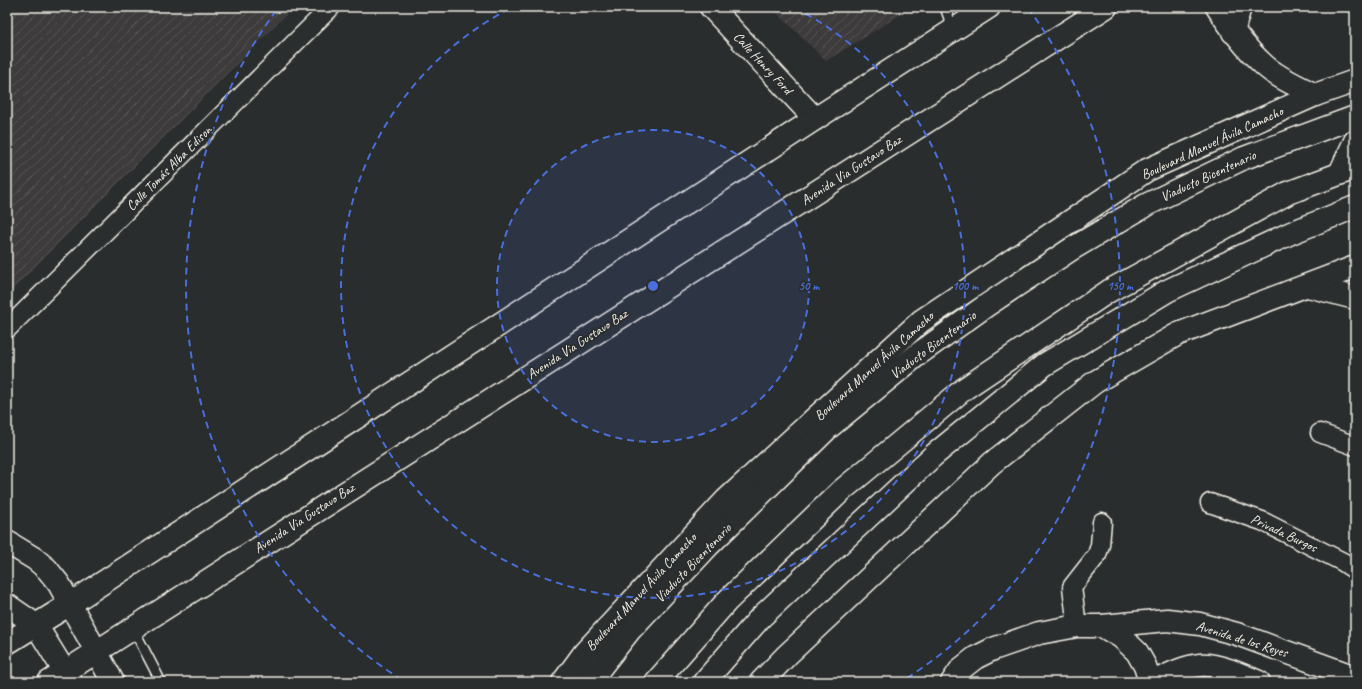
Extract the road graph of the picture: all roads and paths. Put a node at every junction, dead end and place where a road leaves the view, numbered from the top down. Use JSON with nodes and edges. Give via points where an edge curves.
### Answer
{"nodes":[{"id":1,"x":330,"y":7,"type":"edge"},
{"id":2,"x":711,"y":7,"type":"edge"},
{"id":3,"x":945,"y":7,"type":"edge"},
{"id":4,"x":990,"y":7,"type":"edge"},
{"id":5,"x":1106,"y":7,"type":"edge"},
{"id":6,"x":1217,"y":7,"type":"edge"},
{"id":7,"x":1240,"y":7,"type":"edge"},
{"id":8,"x":953,"y":30,"type":"junction"},
{"id":9,"x":1234,"y":32,"type":"junction"},
{"id":10,"x":1355,"y":81,"type":"edge"},
{"id":11,"x":1315,"y":95,"type":"junction"},
{"id":12,"x":1355,"y":117,"type":"edge"},
{"id":13,"x":815,"y":119,"type":"junction"},
{"id":14,"x":1355,"y":141,"type":"edge"},
{"id":15,"x":1348,"y":171,"type":"edge"},
{"id":16,"x":1355,"y":207,"type":"edge"},
{"id":17,"x":1355,"y":267,"type":"edge"},
{"id":18,"x":1308,"y":286,"type":"junction"},
{"id":19,"x":1355,"y":298,"type":"edge"},
{"id":20,"x":7,"y":329,"type":"edge"},
{"id":21,"x":1320,"y":433,"type":"dead end"},
{"id":22,"x":1355,"y":446,"type":"edge"},
{"id":23,"x":1210,"y":503,"type":"dead end"},
{"id":24,"x":1102,"y":522,"type":"dead end"},
{"id":25,"x":7,"y":542,"type":"edge"},
{"id":26,"x":1355,"y":570,"type":"edge"},
{"id":27,"x":70,"y":604,"type":"junction"},
{"id":28,"x":7,"y":605,"type":"edge"},
{"id":29,"x":36,"y":625,"type":"junction"},
{"id":30,"x":1077,"y":626,"type":"junction"},
{"id":31,"x":1102,"y":626,"type":"junction"},
{"id":32,"x":133,"y":627,"type":"junction"},
{"id":33,"x":7,"y":643,"type":"edge"},
{"id":34,"x":96,"y":652,"type":"junction"},
{"id":35,"x":1355,"y":677,"type":"edge"},
{"id":36,"x":62,"y":678,"type":"edge"},
{"id":37,"x":112,"y":682,"type":"edge"},
{"id":38,"x":161,"y":682,"type":"edge"},
{"id":39,"x":563,"y":682,"type":"edge"},
{"id":40,"x":589,"y":682,"type":"edge"},
{"id":41,"x":656,"y":682,"type":"edge"},
{"id":42,"x":704,"y":682,"type":"edge"},
{"id":43,"x":761,"y":682,"type":"edge"},
{"id":44,"x":952,"y":682,"type":"edge"},
{"id":45,"x":1152,"y":682,"type":"edge"},
{"id":46,"x":1260,"y":682,"type":"edge"}],
"edges":[{"from":1,"to":20,"type":"street","name":"Calle Tomás Alba Edison"},
{"from":2,"to":13,"type":"main road","name":"Calle Henry Ford"},
{"from":3,"to":8,"type":"lane"},
{"from":4,"to":8,"type":"main road"},
{"from":5,"to":32,"type":"main road","name":"Avenida Via Gustavo Baz"},
{"from":6,"to":9,"type":"main road"},
{"from":7,"to":9,"type":"main road"},
{"from":8,"to":13,"type":"main road"},
{"from":9,"to":11,"type":"main road","via":[[1265,66]]},
{"from":10,"to":11,"type":"main road","name":"Boulevard Manuel Ávila Camacho"},
{"from":11,"to":39,"type":"main road","name":"Boulevard Manuel Ávila Camacho","via":[[1147,170],[920,321],[726,500],[585,652]]},
{"from":12,"to":40,"type":"main road","name":"Viaducto Bicentenario","via":[[1244,158],[1146,205],[1070,250],[917,354],[828,428],[708,546],[630,630]]},
{"from":13,"to":27,"type":"main road"},
{"from":14,"to":15,"type":"main road"},
{"from":15,"to":41,"type":"main road","via":[[1288,193],[1109,291],[964,389],[841,491],[727,600]]},
{"from":16,"to":42,"type":"main road","via":[[1292,232],[1167,291],[1044,365],[934,455],[760,618]]},
{"from":17,"to":18,"type":"main road"},
{"from":18,"to":19,"type":"main road"},
{"from":18,"to":43,"type":"main road","via":[[1178,334],[1095,382],[992,463]]},
{"from":21,"to":22,"type":"street"},
{"from":23,"to":26,"type":"street","name":"Privada Burgos","via":[[1262,521]]},
{"from":24,"to":30,"type":"street","via":[[1099,550],[1072,588]]},
{"from":25,"to":27,"type":"main road","via":[[47,569]]},
{"from":27,"to":29,"type":"main road"},
{"from":27,"to":34,"type":"main road"},
{"from":28,"to":29,"type":"main road"},
{"from":29,"to":33,"type":"main road"},
{"from":29,"to":36,"type":"main road"},
{"from":30,"to":31,"type":"main road","name":"Avenida de los Reyes"},
{"from":30,"to":44,"type":"main road","name":"Avenida de los Reyes","via":[[1039,633],[993,649],[975,658]]},
{"from":31,"to":35,"type":"main road","name":"Avenida de los Reyes","via":[[1167,620],[1200,624],[1237,634]]},
{"from":31,"to":45,"type":"main road","via":[[1121,637],[1138,652]]},
{"from":32,"to":34,"type":"main road","name":"Avenida Via Gustavo Baz"},
{"from":32,"to":38,"type":"lane"},
{"from":34,"to":36,"type":"main road","name":"Avenida Via Gustavo Baz"},
{"from":34,"to":37,"type":"main road"},
{"from":45,"to":46,"type":"main road","via":[[1179,669],[1201,665],[1223,669]]}]}
